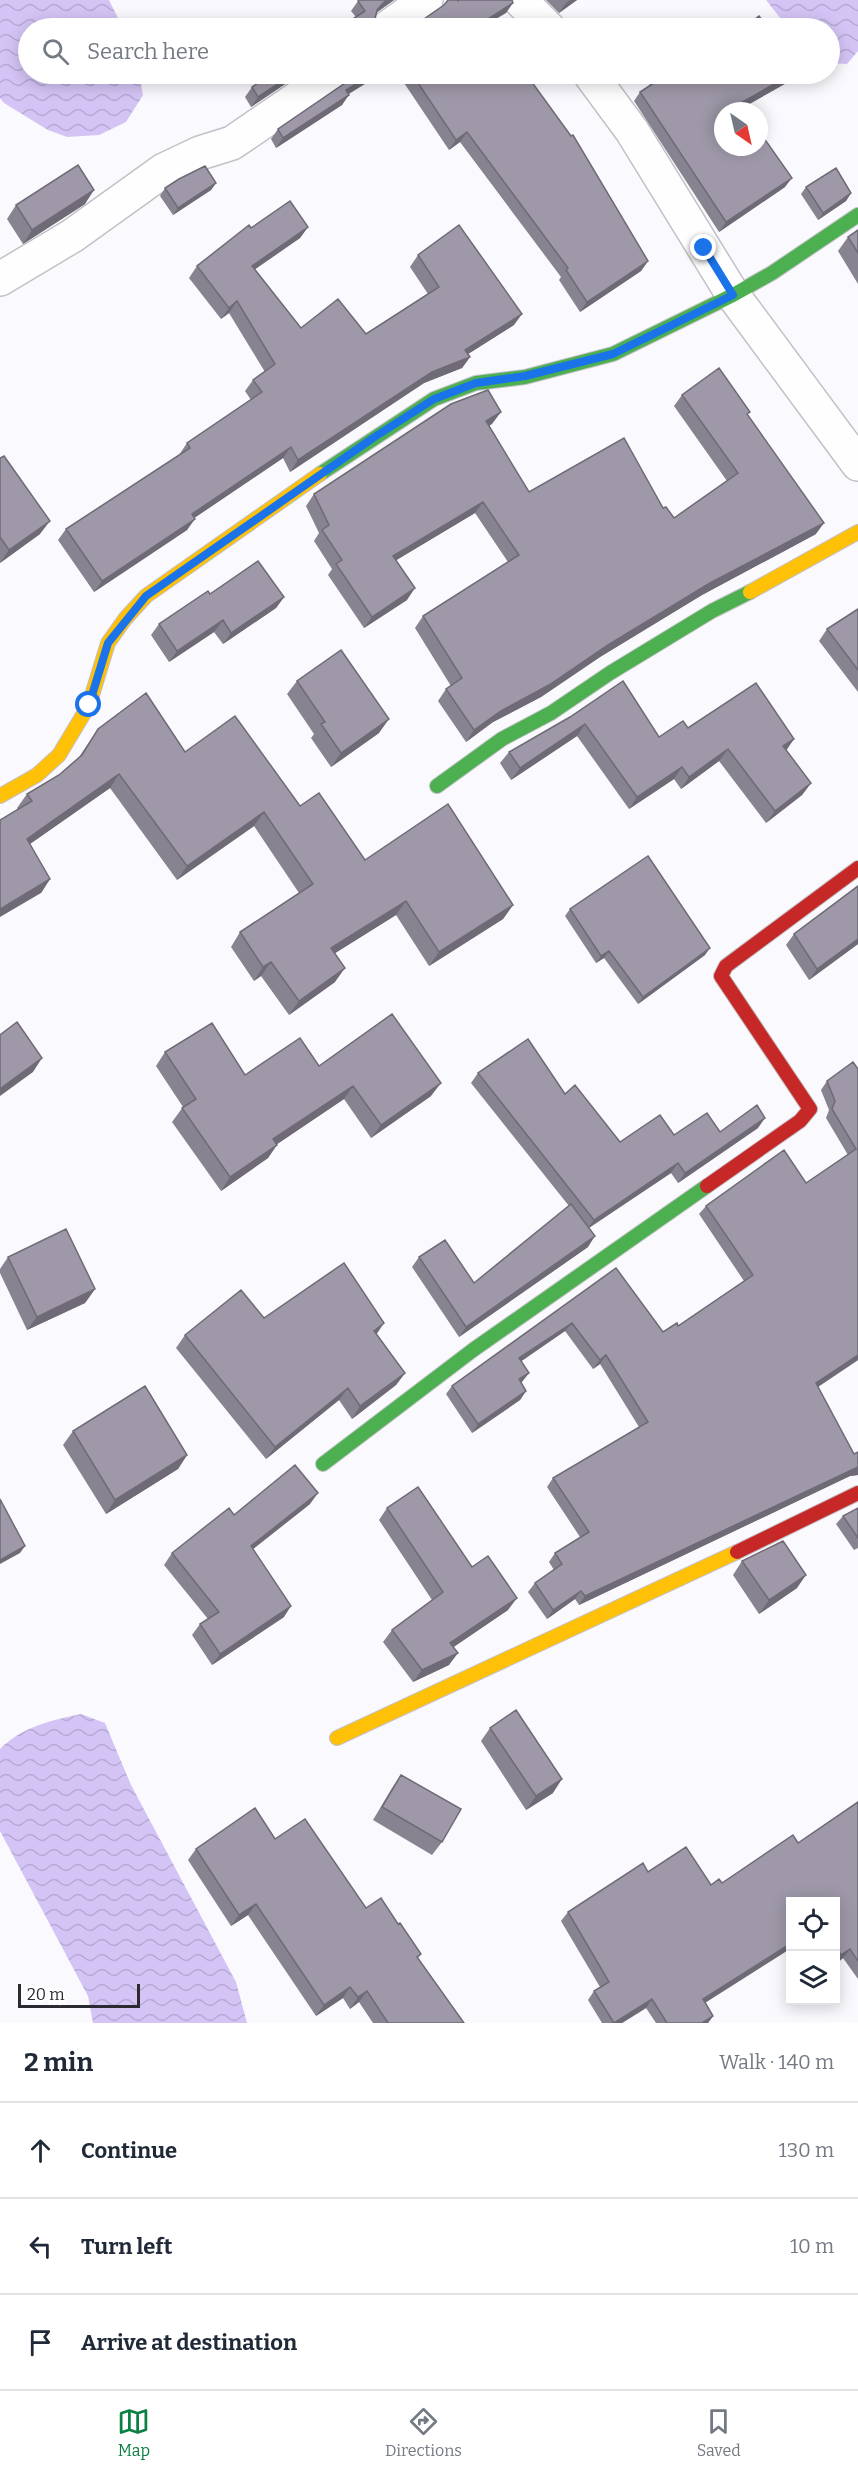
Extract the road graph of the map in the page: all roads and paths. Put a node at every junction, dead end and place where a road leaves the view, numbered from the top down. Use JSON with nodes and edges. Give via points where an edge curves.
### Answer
{"nodes":[{"id":1,"x":426,"y":0,"type":"edge"},
{"id":2,"x":520,"y":0,"type":"edge"},
{"id":3,"x":401,"y":18,"type":"edge"},
{"id":4,"x":538,"y":18,"type":"edge"},
{"id":5,"x":318,"y":84,"type":"edge"},
{"id":6,"x":597,"y":84,"type":"edge"},
{"id":7,"x":858,"y":215,"type":"edge"},
{"id":8,"x":0,"y":279,"type":"edge"},
{"id":9,"x":733,"y":295,"type":"junction"},
{"id":10,"x":858,"y":464,"type":"edge"},
{"id":11,"x":858,"y":531,"type":"edge"},
{"id":12,"x":437,"y":786,"type":"dead end"},
{"id":13,"x":0,"y":796,"type":"edge"},
{"id":14,"x":858,"y":868,"type":"edge"},
{"id":15,"x":322,"y":1464,"type":"dead end"},
{"id":16,"x":858,"y":1493,"type":"edge"},
{"id":17,"x":337,"y":1738,"type":"dead end"}],
"edges":[{"from":1,"to":3,"type":"street"},
{"from":2,"to":4,"type":"street"},
{"from":5,"to":8,"type":"street","via":[[232,143],[164,170],[72,236]]},
{"from":6,"to":9,"type":"street","via":[[632,131]]},
{"from":7,"to":9,"type":"street"},
{"from":9,"to":10,"type":"street"},
{"from":9,"to":13,"type":"street","via":[[613,354],[525,376],[476,383],[434,399],[293,492],[146,596],[108,643],[89,705],[59,755],[37,775]]},
{"from":11,"to":12,"type":"street","via":[[609,673],[551,713],[502,739]]},
{"from":14,"to":15,"type":"street","via":[[726,966],[721,976],[802,1094],[810,1109],[800,1121],[473,1350]]},
{"from":16,"to":17,"type":"street"}]}
